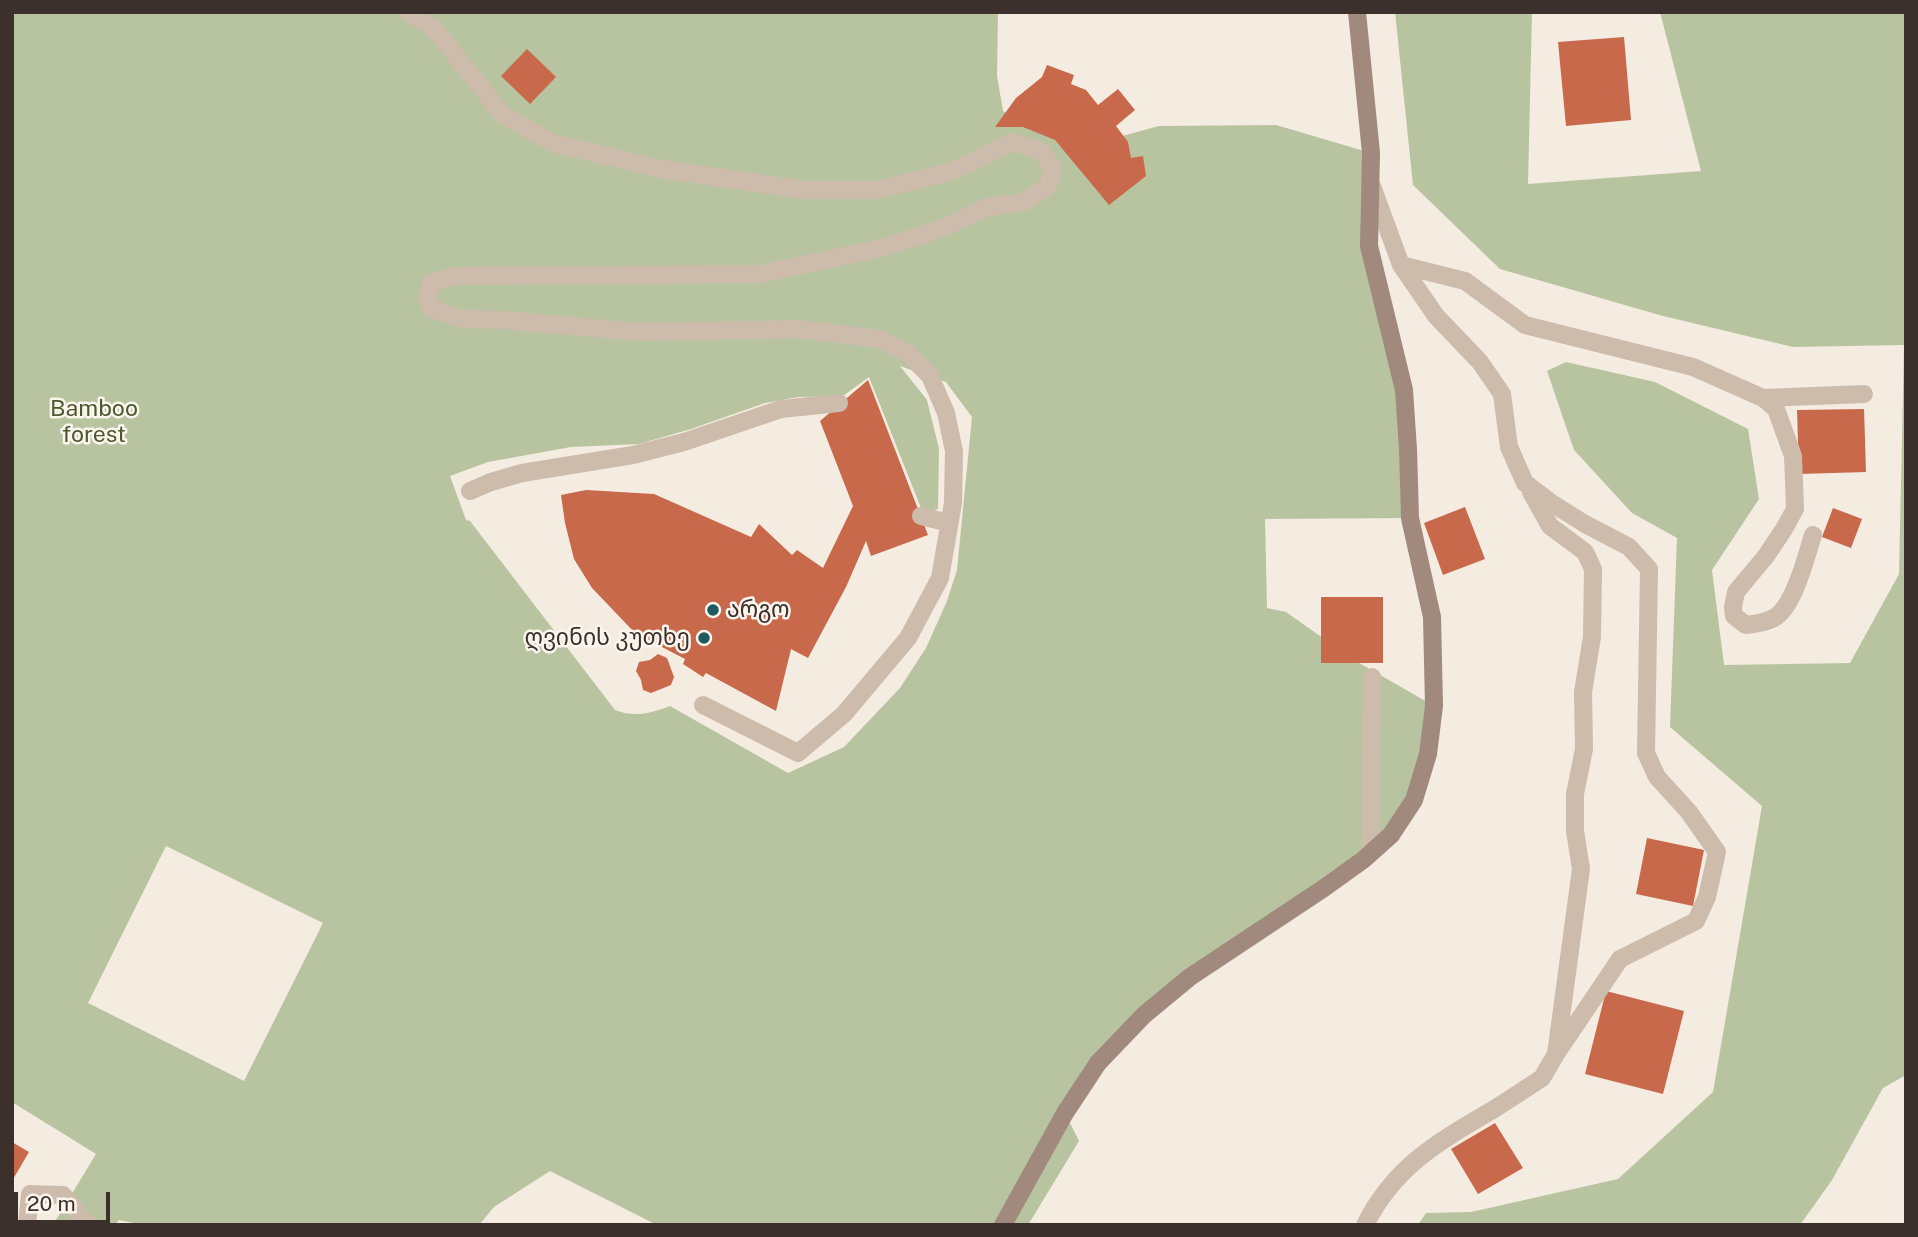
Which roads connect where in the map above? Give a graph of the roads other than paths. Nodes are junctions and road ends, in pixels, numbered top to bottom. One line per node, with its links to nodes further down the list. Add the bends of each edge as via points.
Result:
1 (409, 12): 11 (street, via 434,29 502,114 552,143 661,169 804,190 877,190 950,172 1012,142 1041,151 1053,168 1048,186 1024,202 986,207 943,228 881,248 760,274 454,276 431,283 427,298 432,309 462,319 639,332 798,329 880,339 907,353 930,376 946,413 954,451)
2 (1356, 15): 3 (street)
3 (1372, 186): 4 (street); 15 (street, via 1369,246 1404,390 1410,518 1432,617 1434,706 1414,800 1391,835)
4 (1401, 265): 6 (street, via 1465,281 1525,324 1693,367); 8 (street, via 1436,316 1480,362 1502,394 1509,447)
5 (1864, 394): 6 (street)
6 (1763, 398): 12 (street, via 1776,409 1793,456 1795,509 1766,556 1736,592 1734,616 1746,625 1777,615 1795,591)
7 (839, 404): 9 (street, via 780,409 684,442 522,473)
8 (1525, 483): 16 (street, via 1550,526 1586,552 1593,569 1592,637 1583,692 1584,749 1576,794 1581,869); 16 (street, via 1573,517 1629,547 1649,569 1646,753 1657,777 1717,852 1707,897 1696,921 1620,960)
9 (470, 491)
10 (921, 516): 11 (street)
11 (949, 523): 14 (street, via 940,578 908,638 844,714 798,753)
12 (1813, 536)
13 (1372, 677): 15 (street)
14 (703, 705)
15 (1370, 853): 19 (street, via 1190,977 1144,1015 1098,1063)
16 (1556, 1054): 20 (street, via 1542,1078 1440,1141 1406,1168 1377,1201)
17 (27, 1225): 18 (street, via 30,1194 63,1195)
18 (88, 1225)
19 (1003, 1225)
20 (1365, 1225)

